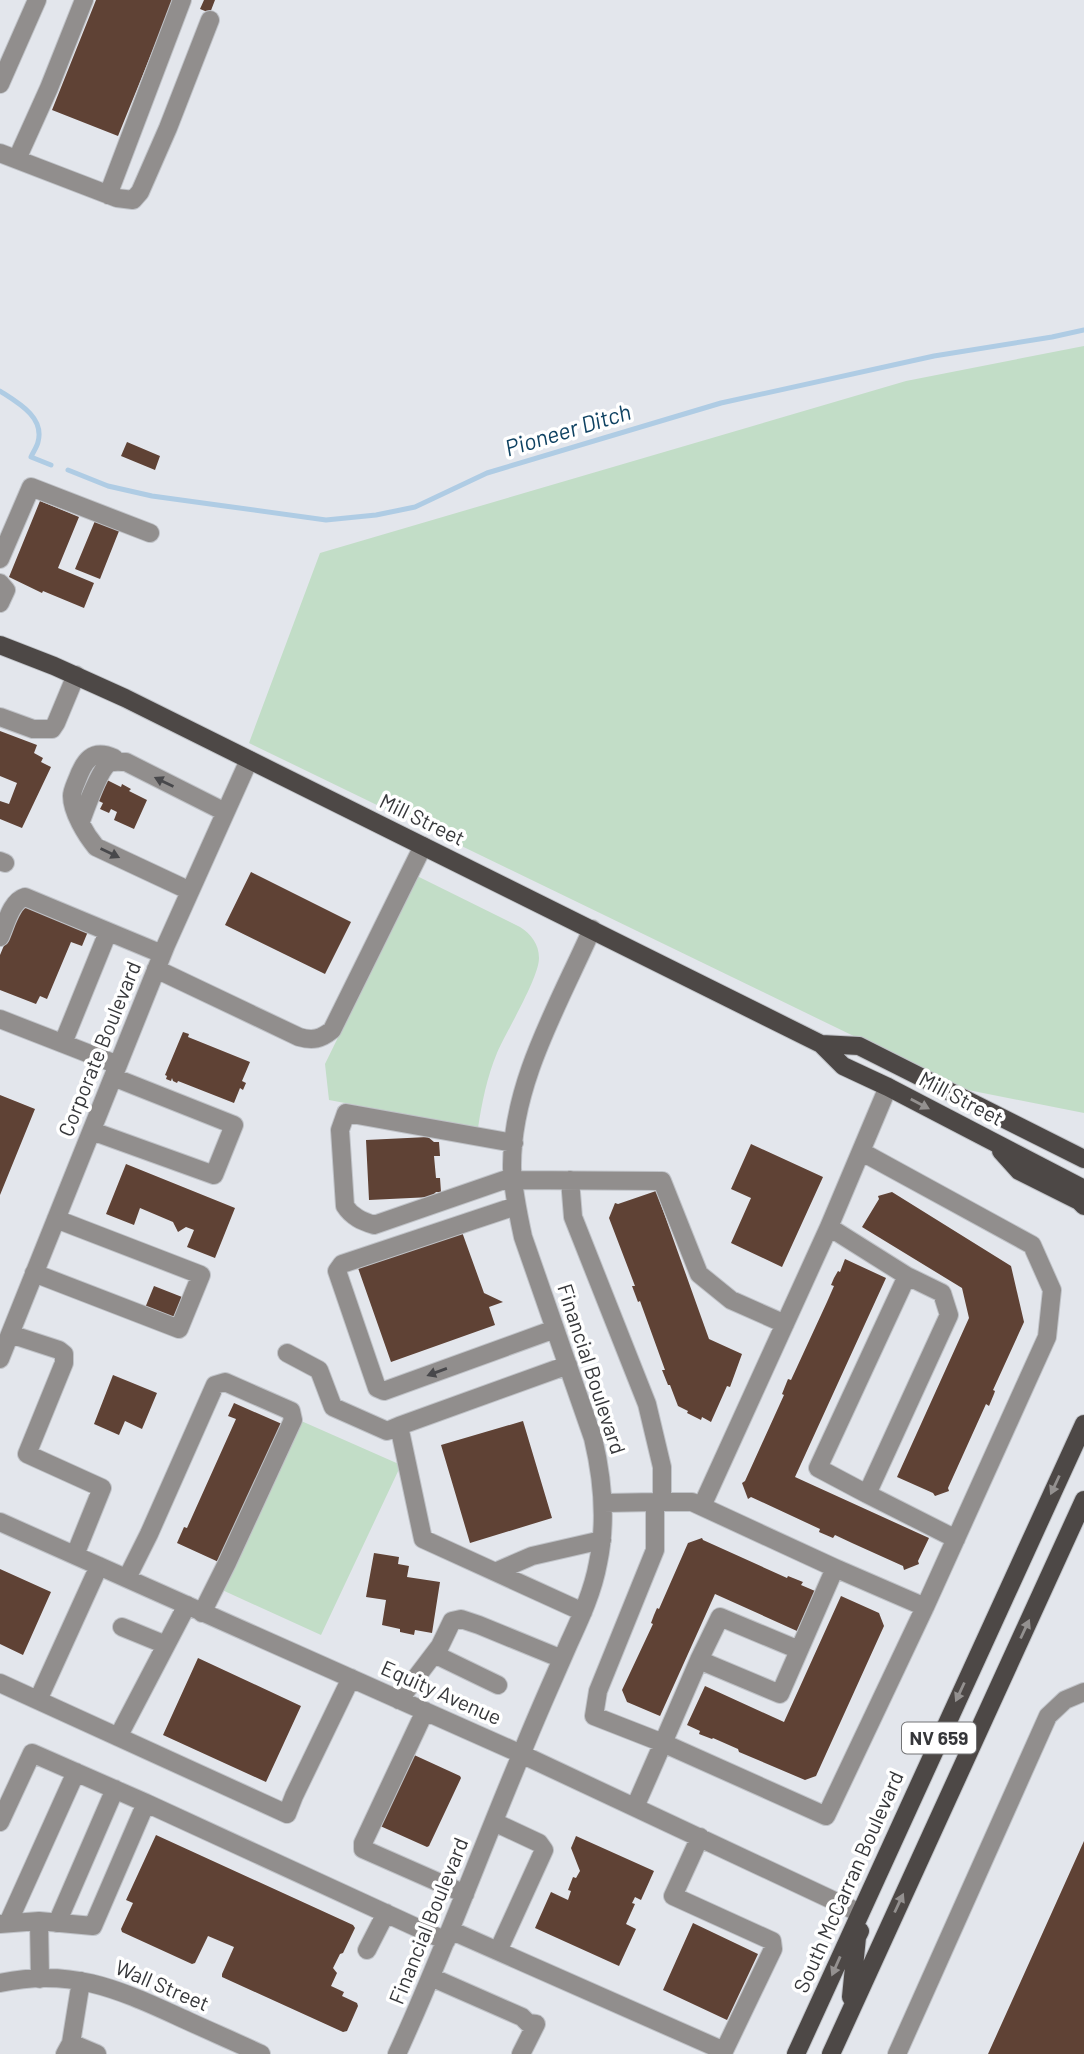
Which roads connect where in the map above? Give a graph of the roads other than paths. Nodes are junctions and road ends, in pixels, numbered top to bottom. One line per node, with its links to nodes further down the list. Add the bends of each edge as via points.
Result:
1 (37, 0): 5 (street)
2 (84, 0): 7 (street)
3 (182, 0): 8 (street)
4 (210, 20): 8 (street, via 140,192 133,200)
5 (0, 84)
6 (0, 153): 7 (street)
7 (17, 159): 8 (street)
8 (108, 195)
9 (149, 533): 10 (street, via 31,487)
10 (0, 559)
11 (0, 583): 12 (street, via 6,590)
12 (0, 603)
13 (0, 645): 14 (main road, Mill Street)
14 (76, 675): 15 (street, via 52,729 33,729); 16 (main road, Mill Street)
15 (0, 717)
16 (249, 760): 18 (street, Corporate Boulevard); 20 (main road, Mill Street)
17 (123, 762): 18 (street, one-way to 17); 19 (street, via 112,770 95,806); 19 (street, via 97,754 82,766 72,793)
18 (225, 812): 21 (street, Corporate Boulevard)
19 (81, 821): 21 (street, one-way to 21, via 96,847)
20 (423, 846): 22 (main road, Mill Street); 25 (street, via 332,1030 323,1037 299,1037)
21 (190, 891): 25 (street, Corporate Boulevard)
22 (592, 929): 28 (main road, Mill Street); 34 (street, Financial Boulevard, via 530,1069)
23 (108, 932): 24 (street, via 25,897 14,906); 25 (street); 27 (street)
24 (0, 937)
25 (159, 962): 29 (street, Corporate Boulevard)
26 (0, 1019): 27 (street)
27 (62, 1043): 29 (street)
28 (821, 1044): 30 (main road, Mill Street, via 843,1066); 31 (main road, Mill Street, via 859,1046)
29 (115, 1071): 32 (street, Corporate Boulevard); 32 (street, via 234,1125 214,1175)
30 (888, 1087): 33 (main road, Mill Street, one-way to 33); 36 (street)
31 (1025, 1130): 35 (main road); 37 (main road, Mill Street)
32 (92, 1131): 43 (street, Corporate Boulevard)
33 (991, 1141): 40 (main road, Mill Street); 42 (main road, via 1018,1171)
34 (514, 1143): 38 (street, Financial Boulevard); 38 (street, via 346,1113 340,1130 345,1206 365,1222 374,1224)
35 (1084, 1147)
36 (862, 1152): 44 (street); 61 (street, via 1032,1245 1052,1290 1047,1337)
37 (1084, 1159)
38 (513, 1178): 39 (street); 41 (street, Financial Boulevard)
39 (570, 1180): 48 (street, via 662,1181 699,1275 731,1300); 57 (street, via 573,1217 647,1404 662,1467)
40 (1084, 1189)
41 (516, 1206): 49 (street, Financial Boulevard); 49 (street, one-way to 41, via 384,1391 377,1388 337,1271 342,1264)
42 (1084, 1206)
43 (56, 1219): 45 (street, Corporate Boulevard); 45 (street, via 201,1275 179,1329)
44 (829, 1227): 46 (street); 48 (street)
45 (34, 1273): 47 (street, Corporate Boulevard)
46 (907, 1276): 55 (street, via 942,1293 948,1315); 55 (street, via 818,1468)
47 (8, 1324): 51 (street, Corporate Boulevard); 63 (street, via 64,1354 27,1454 102,1488)
48 (785, 1324): 59 (street)
49 (555, 1329): 52 (street, Financial Boulevard)
50 (287, 1353): 54 (street, via 319,1370 333,1407 387,1431)
51 (0, 1359)
52 (568, 1365): 54 (street); 58 (street, Financial Boulevard, via 593,1437)
53 (1084, 1423): 96 (main road, South McCarran Boulevard / NV 659, one-way to 96)
54 (399, 1426): 66 (street, via 423,1539)
55 (867, 1494): 61 (street)
56 (1084, 1500): 107 (main road, NV 659, one-way to 56)
57 (658, 1502): 58 (street); 59 (street); 85 (street, via 654,1550 598,1691 594,1716)
58 (604, 1503): 62 (street, Financial Boulevard)
59 (702, 1506): 65 (street)
60 (0, 1522): 63 (street, Equity Avenue)
61 (956, 1539): 68 (street)
62 (602, 1540): 66 (street, via 532,1556); 70 (street, Financial Boulevard)
63 (75, 1555): 64 (street, Equity Avenue)
64 (99, 1566): 67 (street, Equity Avenue); 81 (street)
65 (835, 1568): 68 (street); 73 (street)
66 (495, 1572): 70 (street)
67 (127, 1578): 69 (street, Equity Avenue); 69 (street, via 215,1385 225,1382 291,1411 293,1420 228,1563)
68 (925, 1607): 85 (street, via 826,1816)
69 (195, 1609): 72 (street); 77 (street, Equity Avenue)
70 (583, 1612): 75 (street, Financial Boulevard)
71 (122, 1627): 72 (street)
72 (166, 1645): 84 (street)
73 (799, 1650): 76 (street, via 720,1617); 76 (street, via 780,1694)
74 (434, 1654): 75 (street, via 452,1621 461,1619); 79 (street); 82 (street)
75 (562, 1659): 86 (street, Financial Boulevard)
76 (699, 1660): 85 (street)
77 (351, 1678): 82 (street, Equity Avenue); 84 (street, via 287,1814)
78 (0, 1683): 81 (street)
79 (498, 1685)
80 (1084, 1692): 115 (street, via 1065,1700 1048,1716)
81 (38, 1700): 84 (street)
82 (399, 1700): 83 (street, Equity Avenue)
83 (425, 1711): 86 (street, Equity Avenue); 94 (street, via 363,1849)
84 (118, 1737)
85 (663, 1743): 90 (street)
86 (521, 1754): 90 (street, Equity Avenue); 92 (street, Financial Boulevard)
87 (76, 1772): 88 (street); 91 (street, via 32,1753); 99 (street)
88 (115, 1789): 89 (street); 98 (street)
89 (146, 1803): 95 (street); 98 (street, via 93,1926)
90 (635, 1807): 93 (street, Equity Avenue)
91 (0, 1822)
92 (494, 1822): 94 (street, Financial Boulevard); 102 (street, via 539,1843 544,1850)
93 (700, 1838): 96 (street, Equity Avenue); 102 (street, via 673,1896 772,1941 773,1949 724,2051)
94 (465, 1894): 100 (street, Financial Boulevard)
95 (386, 1913): 100 (street); 101 (street)
96 (860, 1913): 107 (main road, via 863,1923 857,1937); 113 (main road, South McCarran Boulevard / NV 659, one-way to 113)
97 (39, 1921): 98 (street); 99 (street); 104 (street)
98 (57, 1923)
99 (4, 1924)
100 (448, 1936): 102 (street); 103 (street, Financial Boulevard)
101 (367, 1950)
102 (498, 1951)
103 (431, 1978): 111 (street, Financial Boulevard); 112 (street, via 536,2024)
104 (40, 1979): 105 (street, Wall Street); 106 (street, Wall Street)
105 (81, 1982): 108 (street); 110 (street, Wall Street, via 125,1992)
106 (0, 1983)
107 (849, 2014): 114 (main road, NV 659)
108 (68, 2048): 109 (street)
109 (97, 2054)
110 (261, 2054)
111 (397, 2054)
112 (521, 2054)
113 (796, 2054)
114 (831, 2054)
115 (897, 2054)

